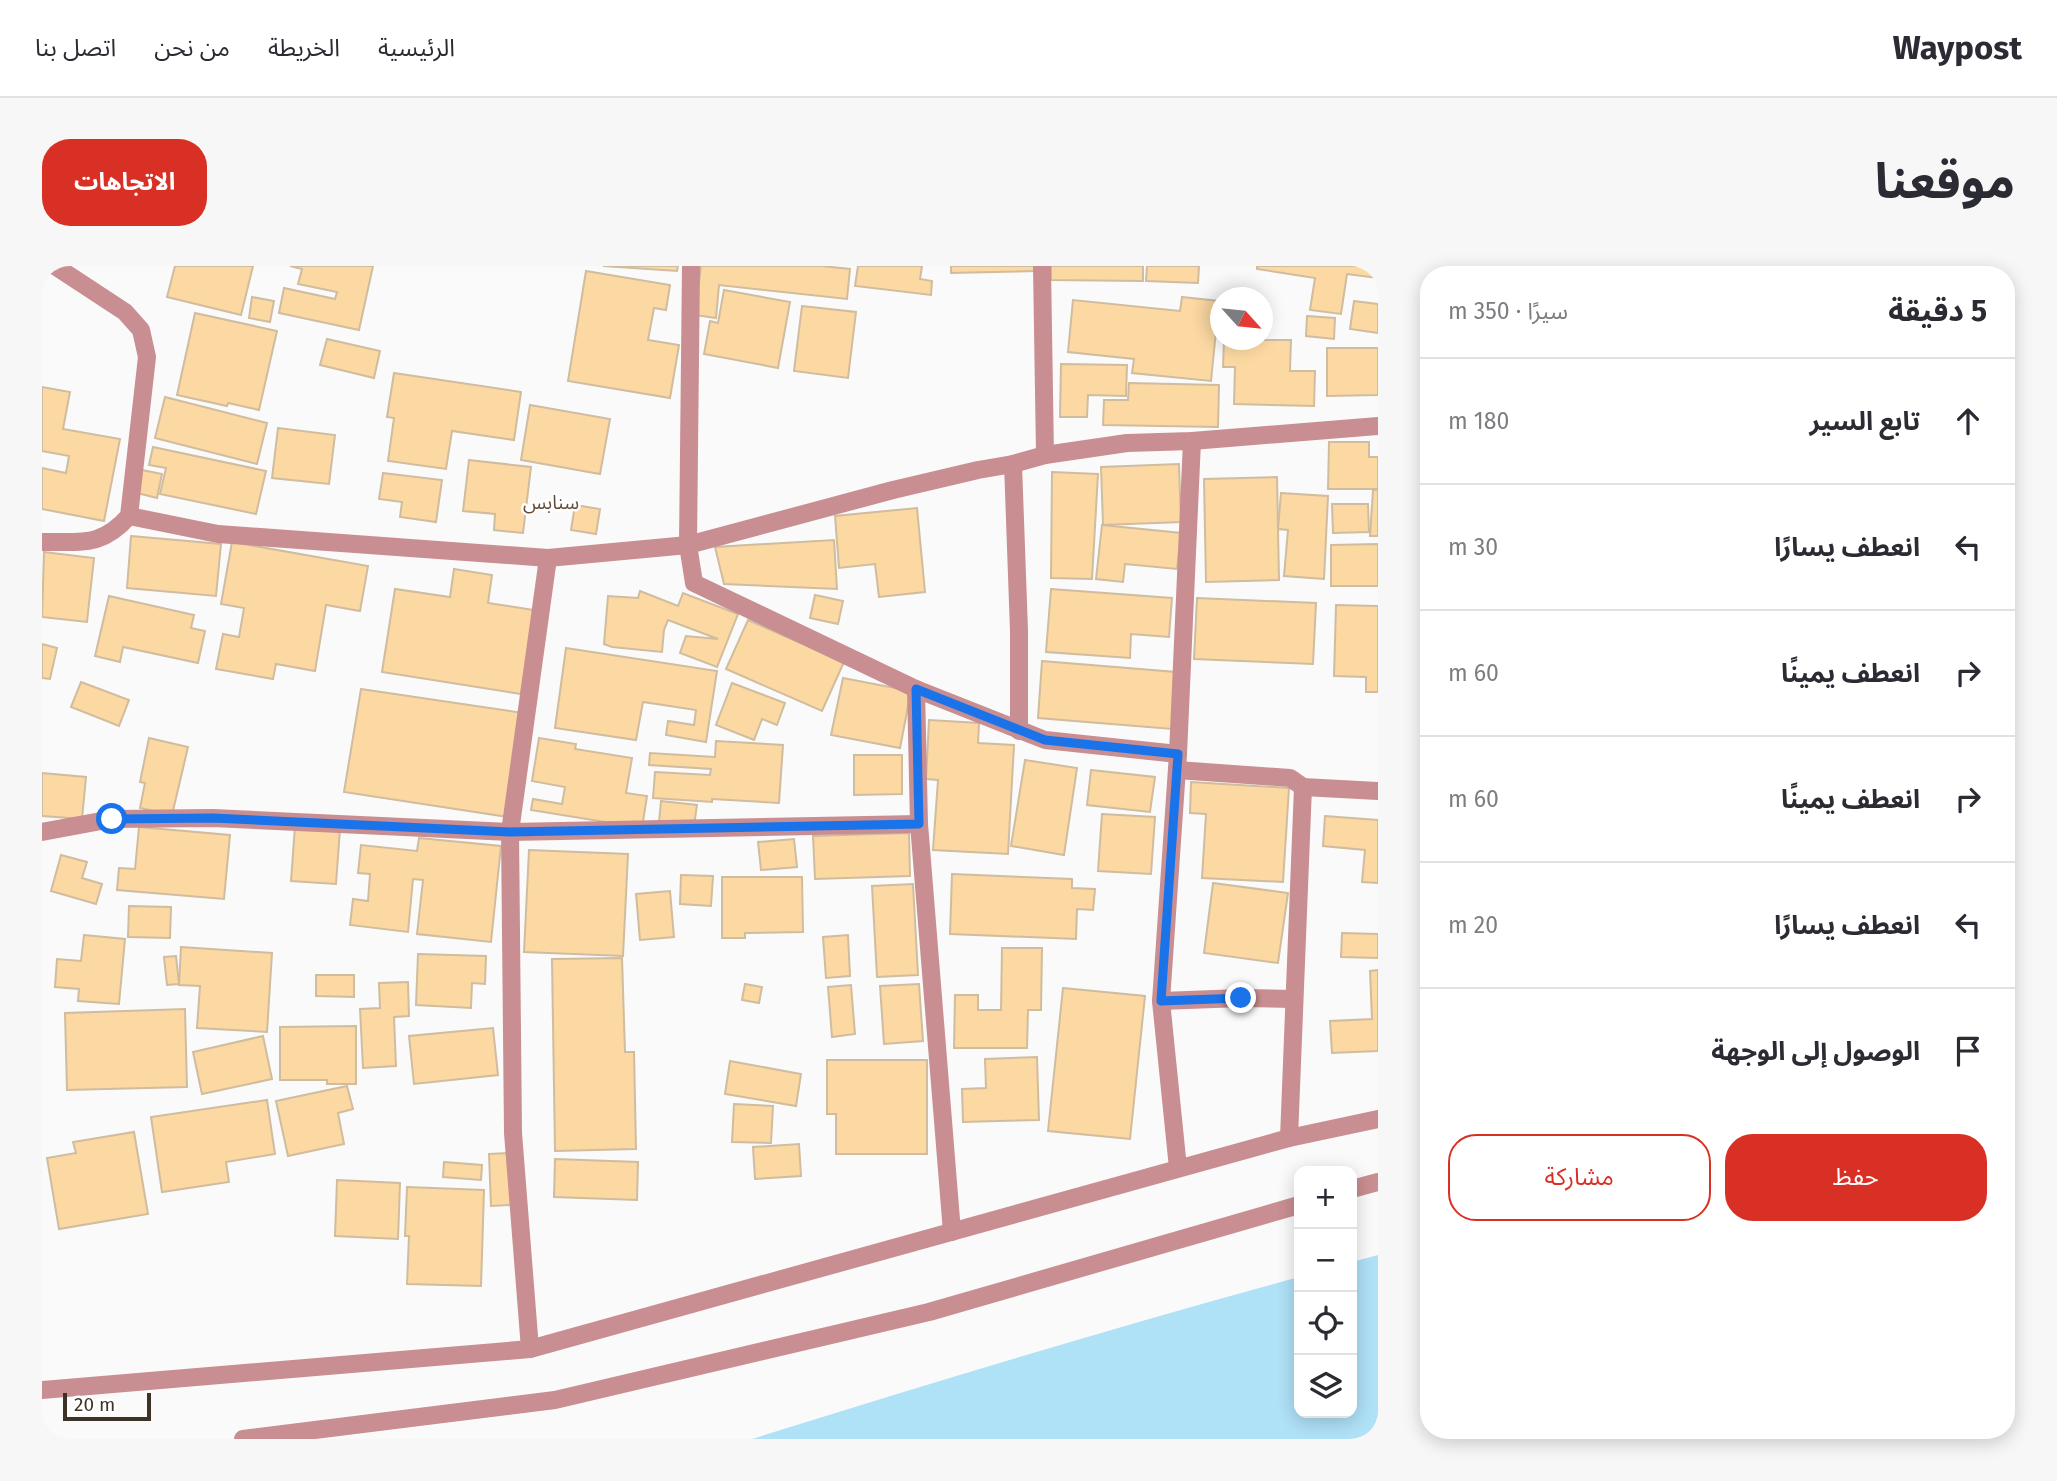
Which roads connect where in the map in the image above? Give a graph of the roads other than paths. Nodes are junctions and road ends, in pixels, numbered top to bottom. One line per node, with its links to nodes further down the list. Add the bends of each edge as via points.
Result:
1 (55, 266): 8 (street, via 125,312 141,330 146,358)
2 (691, 266): 10 (street)
3 (1042, 266): 6 (street)
4 (1378, 426): 5 (street)
5 (1192, 441): 6 (street, via 1127,443); 14 (street)
6 (1045, 455): 7 (street)
7 (1013, 464): 10 (street, via 893,490); 13 (street)
8 (129, 516): 9 (street, via 116,531 92,541); 11 (street, via 218,534)
9 (42, 542)
10 (688, 545): 11 (street); 12 (street, via 694,583)
11 (548, 558): 19 (street)
12 (916, 689): 13 (street); 17 (street)
13 (1019, 731): 14 (street, via 1045,740)
14 (1178, 762): 15 (street, via 1290,778); 21 (street)
15 (1303, 787): 16 (street); 20 (street)
16 (1378, 791)
17 (919, 824): 19 (street); 28 (street)
18 (42, 832): 19 (street, via 112,819 200,818)
19 (510, 832): 29 (street, via 513,1133)
20 (1293, 999): 21 (street); 23 (street)
21 (1161, 1001): 24 (street)
22 (1378, 1119): 23 (street)
23 (1289, 1138): 24 (street)
24 (1178, 1168): 28 (street)
25 (1378, 1182): 26 (street)
26 (1357, 1188)
27 (1294, 1206): 31 (street, via 929,1312 555,1400)
28 (953, 1232): 29 (street)
29 (530, 1349): 30 (street)
30 (42, 1390)
31 (243, 1439)

